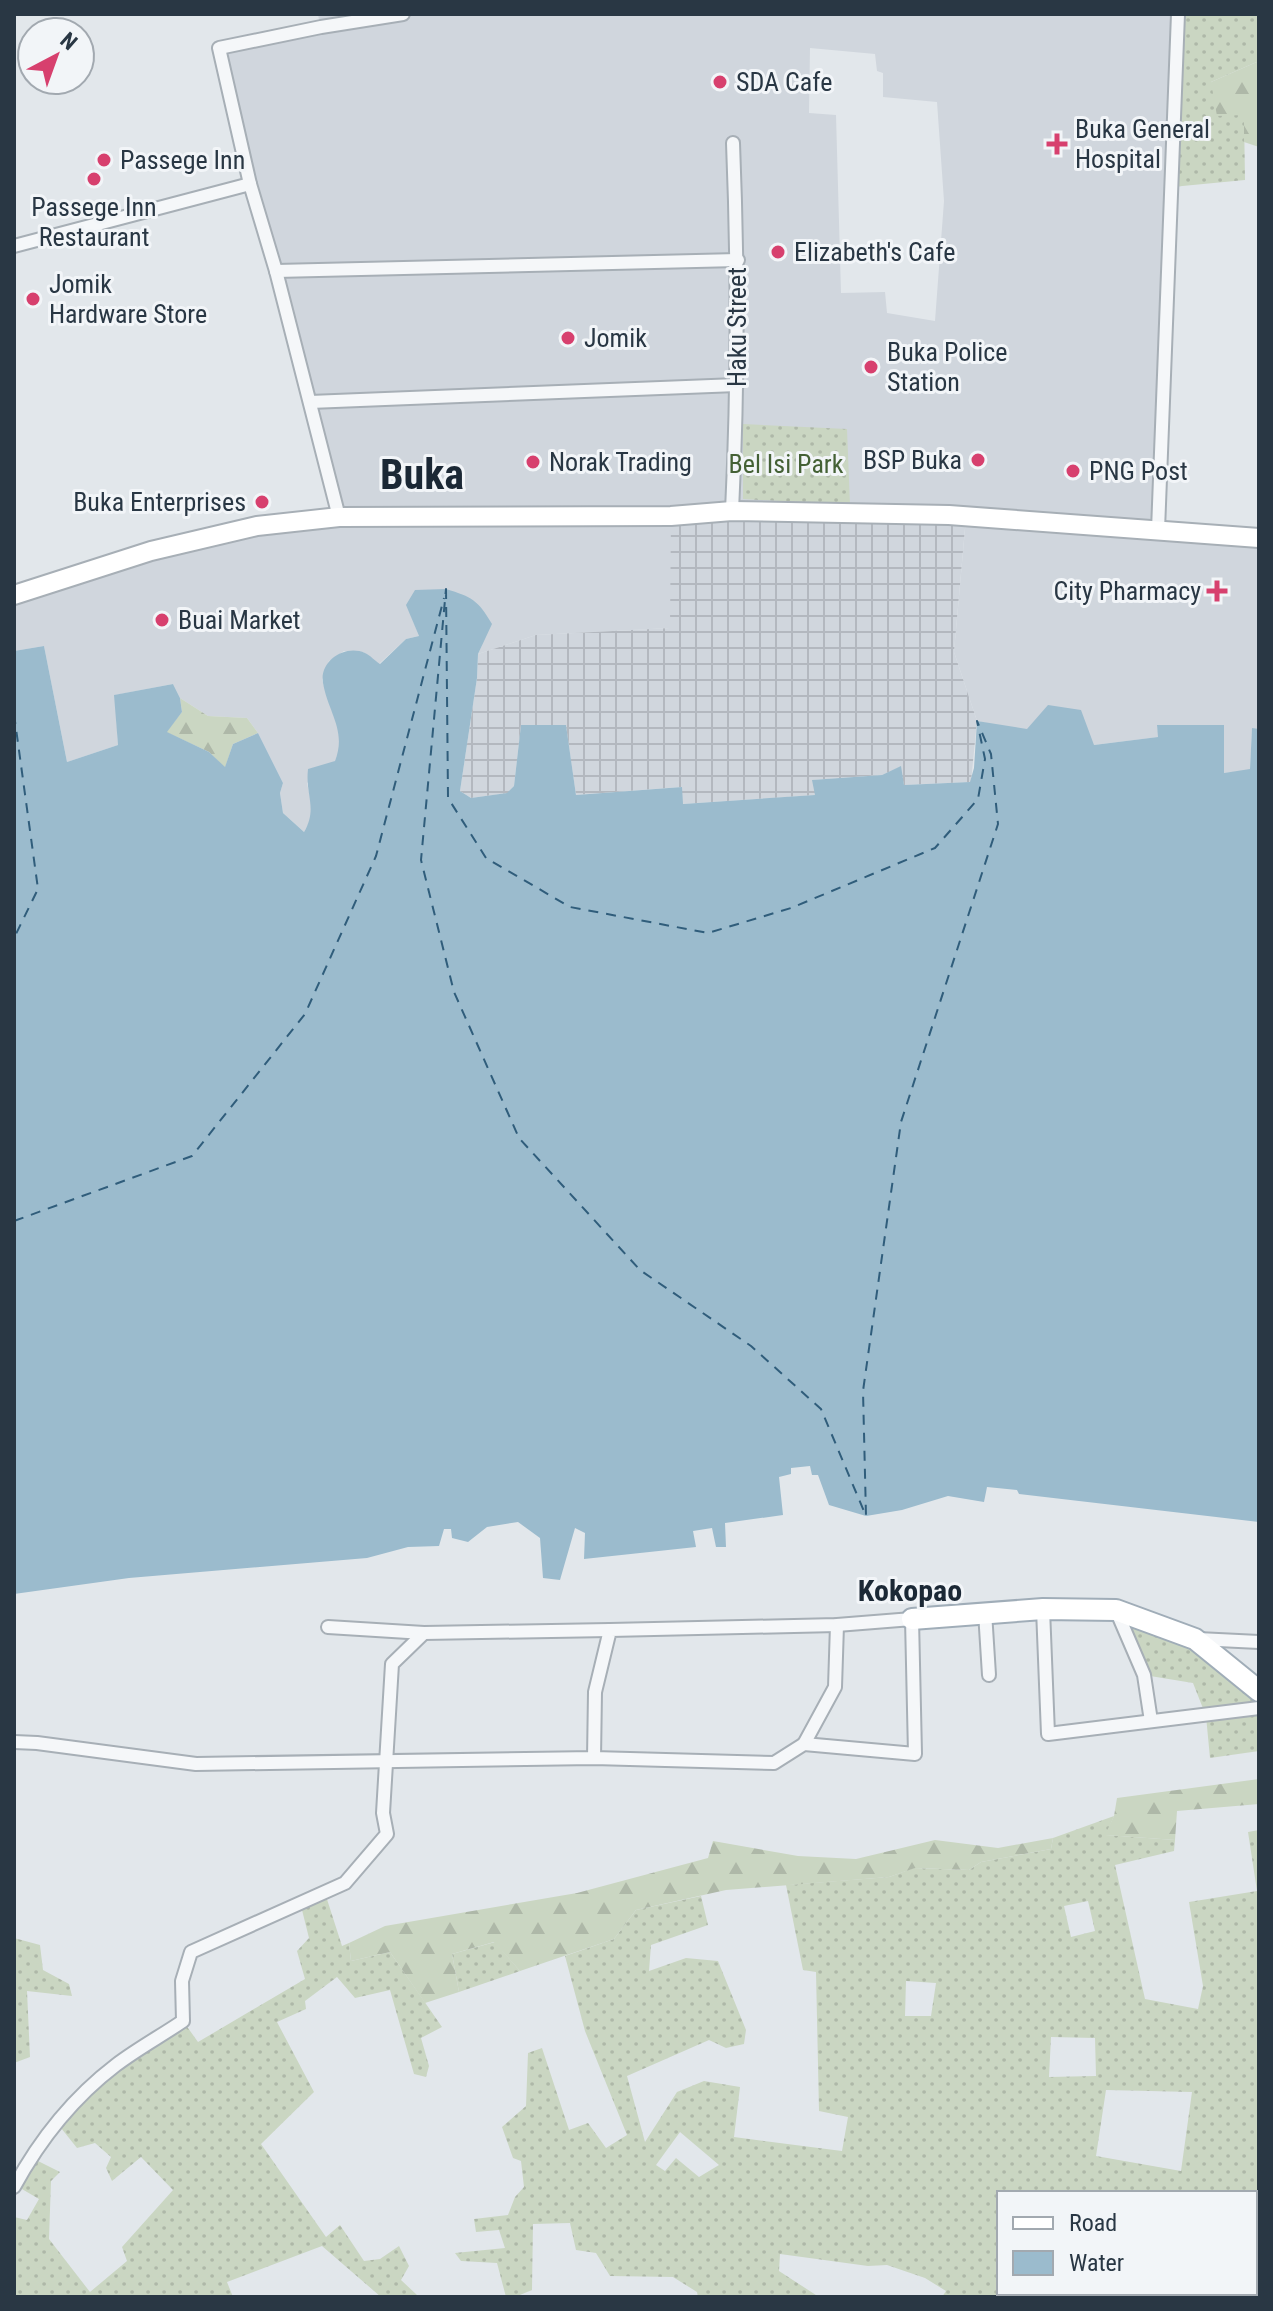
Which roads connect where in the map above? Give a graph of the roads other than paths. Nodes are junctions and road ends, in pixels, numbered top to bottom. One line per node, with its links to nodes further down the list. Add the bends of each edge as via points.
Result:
1 (403, 14): 4 (street, via 219,48)
2 (1178, 14): 12 (street)
3 (733, 143): 6 (street, Haku Street)
4 (250, 184): 5 (street); 7 (street)
5 (14, 246)
6 (738, 260): 7 (street); 8 (street, Haku Street)
7 (276, 271): 9 (street)
8 (737, 385): 9 (street); 10 (street, Haku Street)
9 (310, 402): 11 (street)
10 (732, 511): 11 (main road, via 671,516); 12 (main road, via 949,515)
11 (339, 517): 14 (main road, via 257,526 151,551)
12 (1158, 530): 13 (main road)
13 (1259, 538)
14 (14, 595)
15 (1043, 1609): 16 (main road); 17 (main road); 28 (street, via 1048,1734)
16 (1116, 1610): 23 (main road); 28 (street, via 1144,1675)
17 (985, 1612): 18 (main road); 25 (street)
18 (912, 1619): 19 (street); 30 (street, via 915,1754)
19 (837, 1625): 21 (street); 30 (street, via 835,1687)
20 (328, 1627): 22 (street)
21 (610, 1630): 22 (street); 31 (street, via 595,1692)
22 (424, 1633): 32 (street, via 392,1664)
23 (1195, 1639): 24 (street); 26 (main road)
24 (1259, 1642)
25 (989, 1675)
26 (1259, 1691)
27 (1259, 1708): 28 (street)
28 (1151, 1721)
29 (14, 1742): 32 (street, via 196,1764)
30 (804, 1744): 31 (street, via 774,1763)
31 (594, 1758): 32 (street)
32 (386, 1762): 33 (street, via 387,1834 345,1883 191,1952 182,1981 183,2021 78,2098)
33 (14, 2187)

